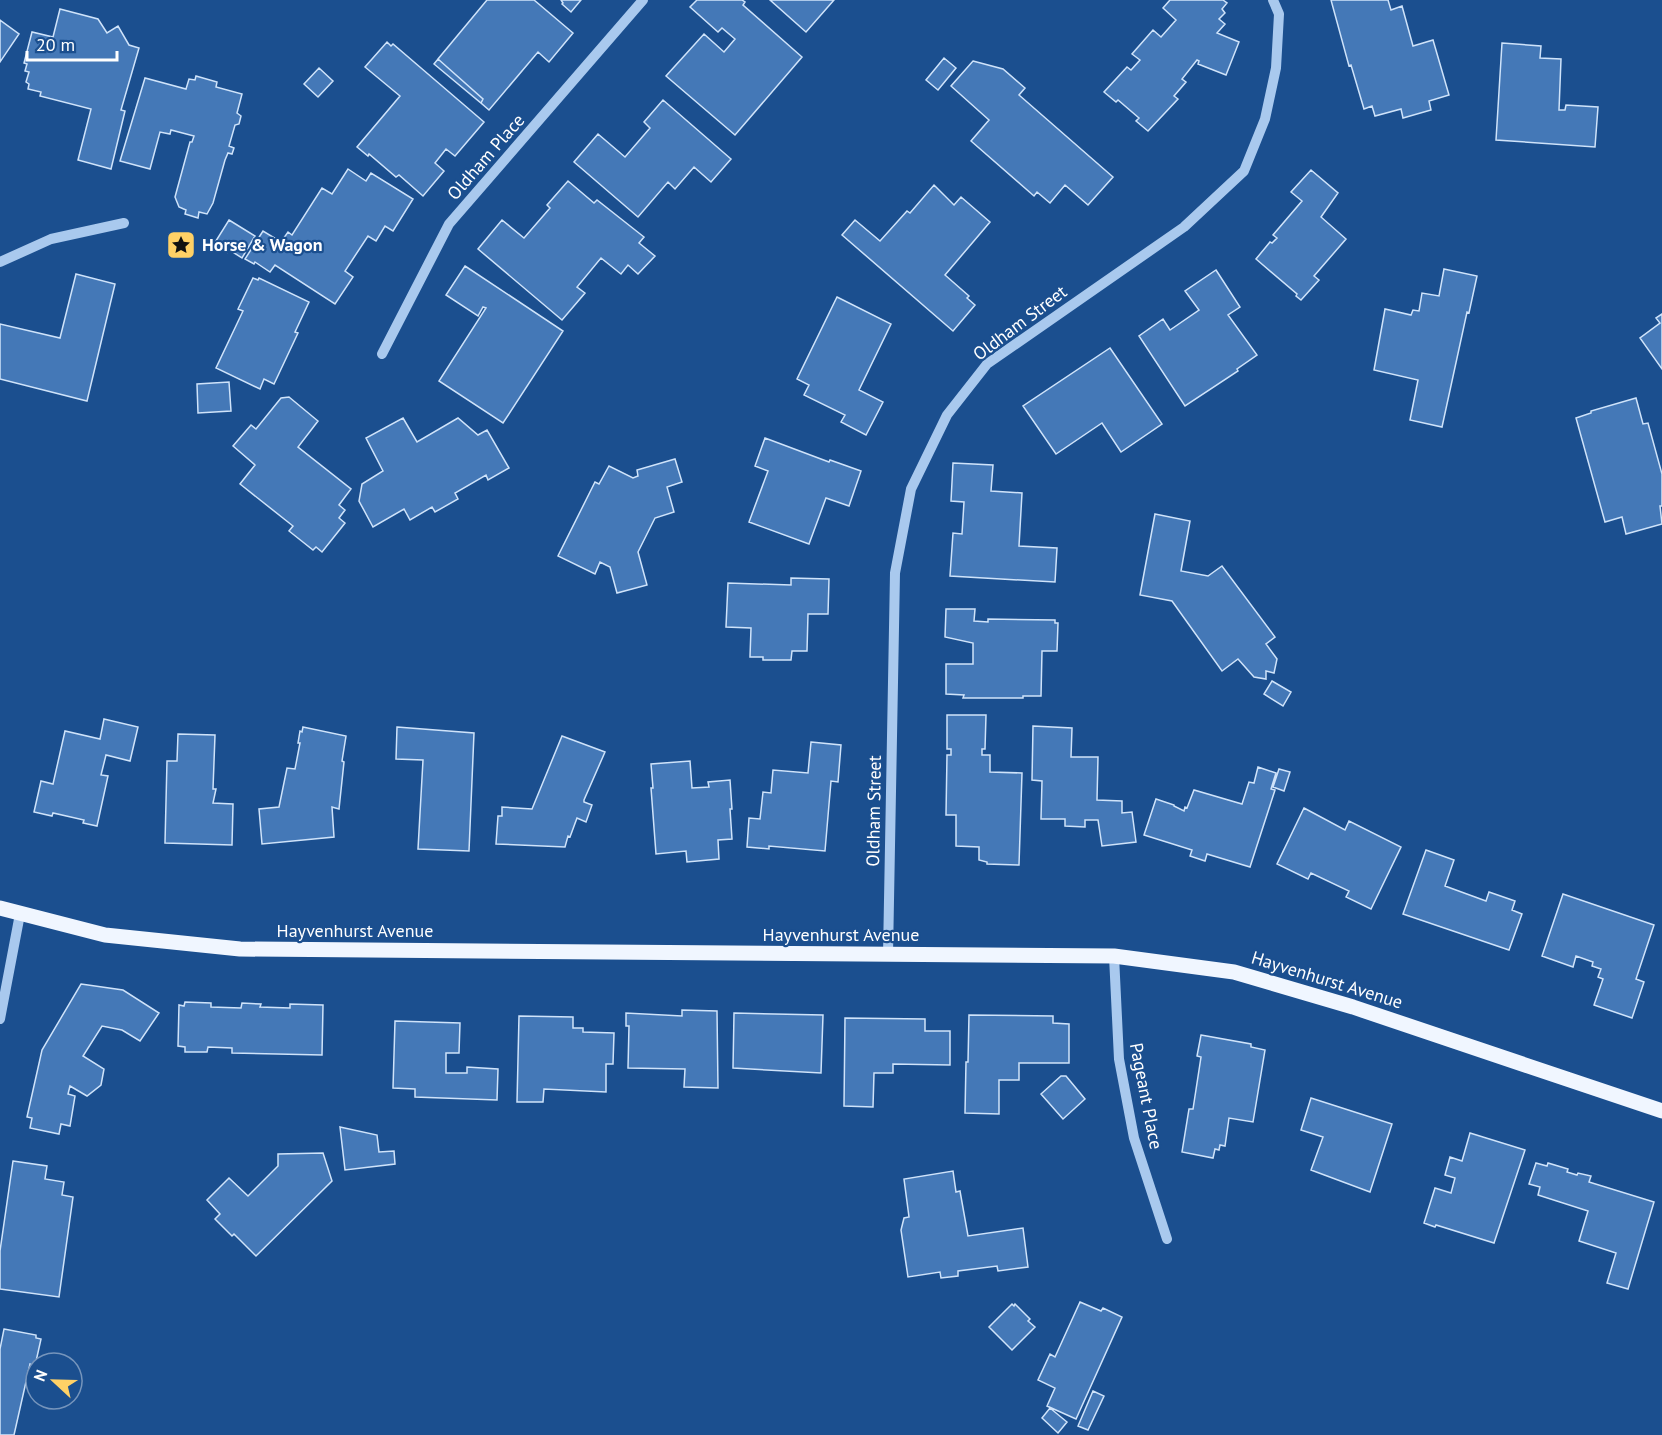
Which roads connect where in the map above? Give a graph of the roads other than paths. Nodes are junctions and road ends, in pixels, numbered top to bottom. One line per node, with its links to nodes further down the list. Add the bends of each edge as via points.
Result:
1 (643, 0): 5 (street, Oldham Place, via 449,224)
2 (1273, 0): 8 (street, Oldham Street, via 1279,14 1276,68 1265,119 1244,171 1184,227 987,364 947,415 911,489 895,573)
3 (124, 223): 4 (street, via 51,239)
4 (0, 262)
5 (382, 354)
6 (0, 908): 7 (main road, Hayvenhurst Avenue)
7 (20, 914): 8 (main road, Hayvenhurst Avenue, via 105,935 240,949); 10 (street)
8 (888, 955): 9 (main road, Hayvenhurst Avenue)
9 (1114, 956): 11 (main road, Hayvenhurst Avenue, via 1234,972 1353,1007); 12 (street, Pageant Place, via 1119,1059 1134,1138)
10 (0, 1019)
11 (1662, 1111)
12 (1167, 1239)

